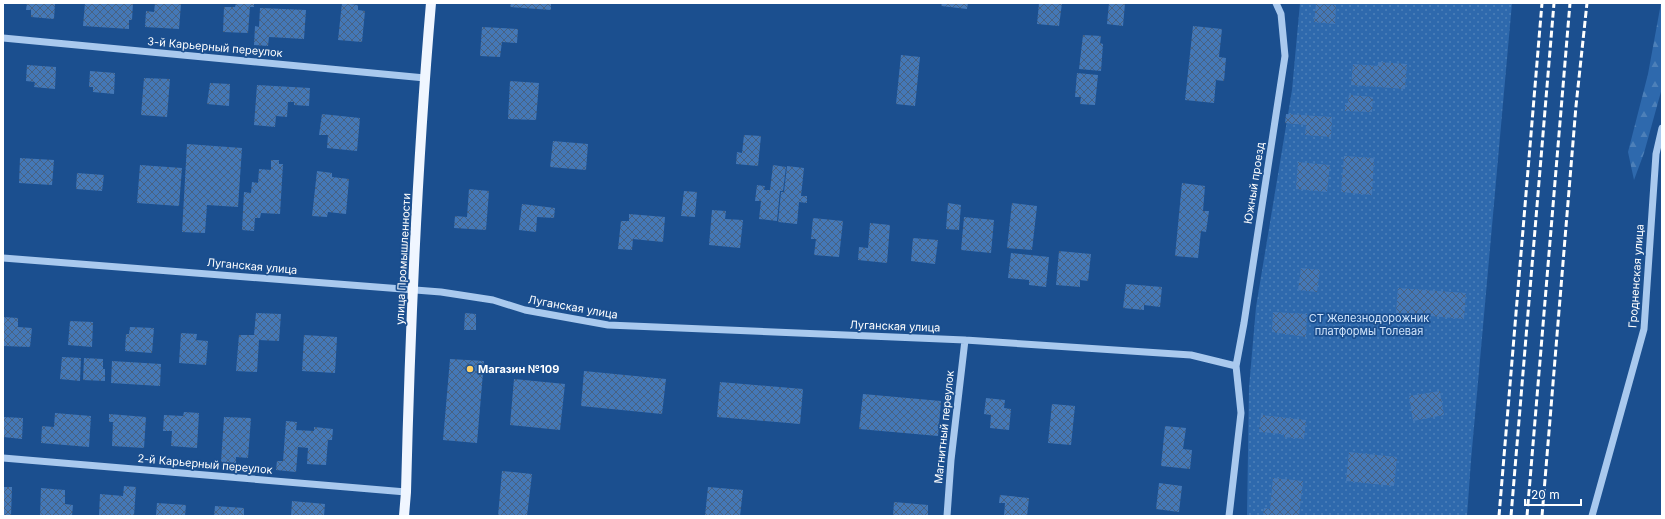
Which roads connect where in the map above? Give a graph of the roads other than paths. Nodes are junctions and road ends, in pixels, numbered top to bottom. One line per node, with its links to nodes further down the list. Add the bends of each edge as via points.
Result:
1 (431, 3): 4 (main road, улица Промышленности)
2 (1276, 3): 9 (street, Южный проезд, via 1282,14 1285,56)
3 (3, 38): 4 (street, 3-й Карьерный переулок)
4 (425, 78): 7 (main road, улица Промышленности)
5 (1662, 128): 15 (street, Гродненская улица, via 1656,154 1644,329)
6 (3, 258): 7 (street, Луганская улица)
7 (413, 290): 8 (street, Луганская улица, via 492,300 525,310 608,325); 11 (main road, улица Промышленности)
8 (965, 340): 9 (street, Луганская улица, via 1190,355); 13 (street, Магнитный переулок)
9 (1236, 366): 14 (street, Южный проезд, via 1241,413)
10 (3, 458): 11 (street, 2-й Карьерный переулок)
11 (406, 492): 12 (main road, улица Промышленности)
12 (404, 516)
13 (947, 516)
14 (1229, 516)
15 (1592, 516)

